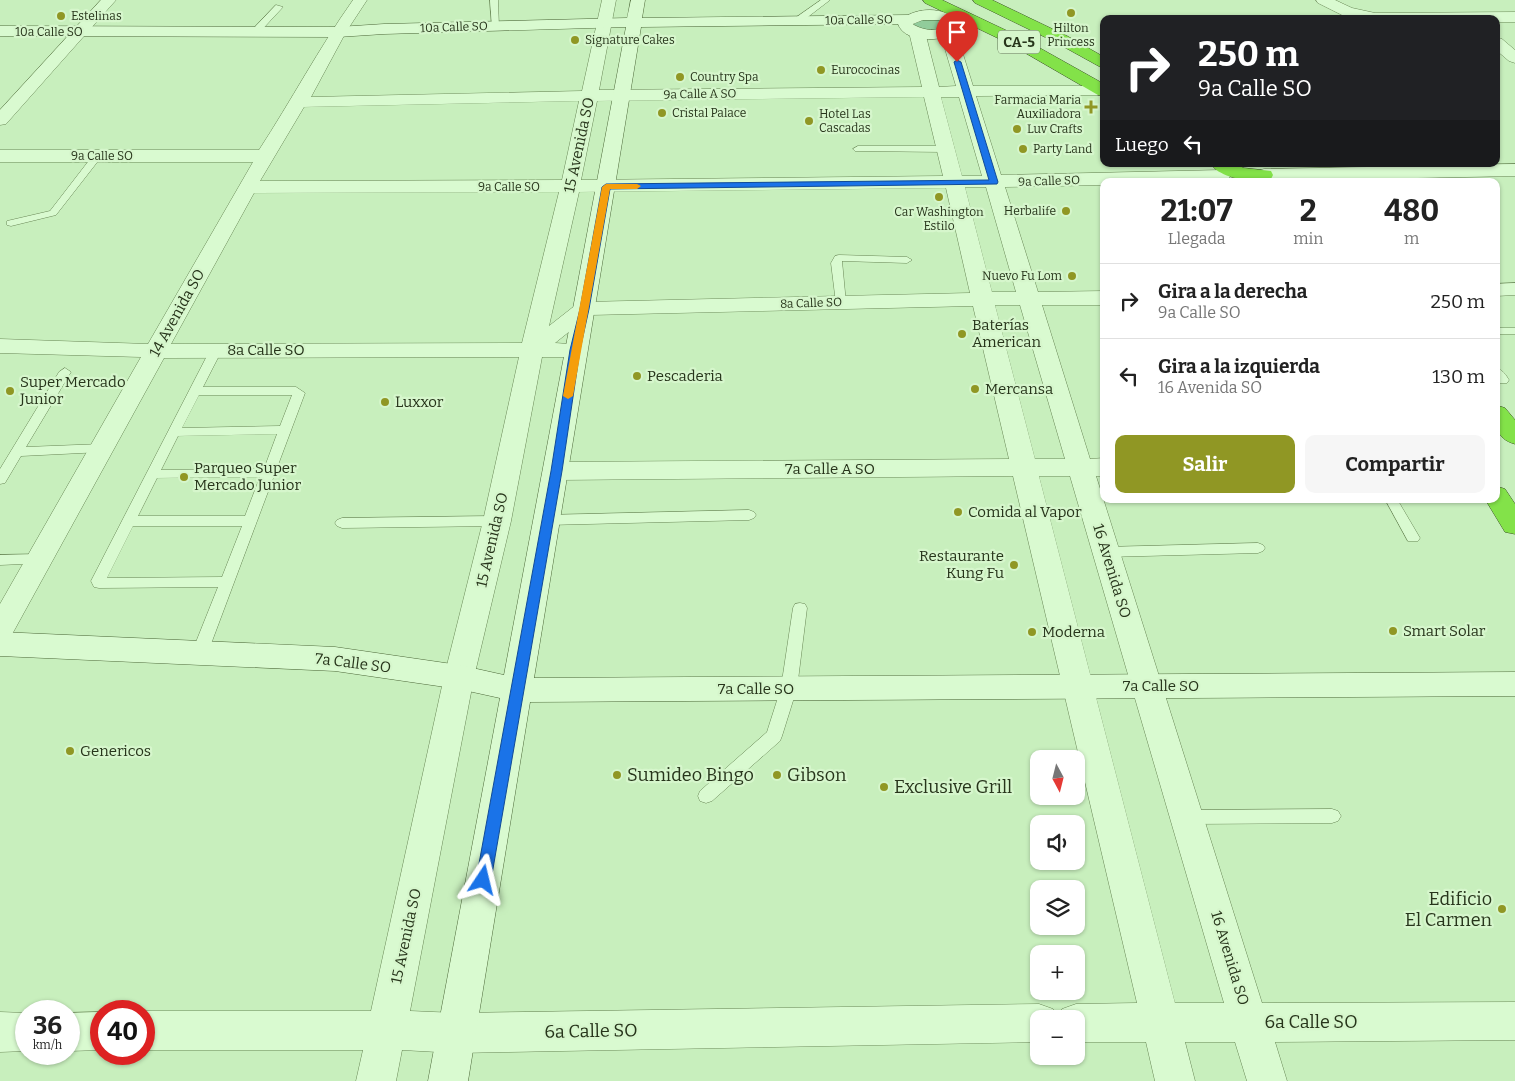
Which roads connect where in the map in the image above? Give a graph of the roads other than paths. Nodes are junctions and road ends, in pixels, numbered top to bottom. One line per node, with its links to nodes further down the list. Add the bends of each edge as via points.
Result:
1 (110, 0): 21 (street)
2 (360, 0): 23 (street, 14 Avenida SO)
3 (494, 0): 19 (lane)
4 (826, 0): 16 (lane)
5 (928, 0): 17 (highway, CA-5); 18 (street, 10a Calle SO, via 913,8)
6 (980, 0): 26 (highway, CA-5)
7 (1323, 0): 12 (street)
8 (1449, 4): 13 (street)
9 (279, 7): 22 (lane)
10 (636, 11): 11 (street, 10a Calle SO); 16 (street, 10a Calle SO); 31 (street)
11 (606, 12): 19 (street, 10a Calle SO); 32 (street, 15 Avenida SO)
12 (1357, 15)
13 (1465, 15)
14 (1500, 17): 15 (street)
15 (1515, 17)
16 (797, 20): 18 (street, 10a Calle SO)
17 (954, 22): 18 (street, via 936,16); 27 (highway, CA-5, via 1051,60); 30 (street, 16 Avenida SO)
18 (912, 23): 29 (street)
19 (496, 26): 23 (street, 10a Calle SO)
20 (0, 31): 21 (street, 10a Calle SO)
21 (80, 32): 22 (street, 10a Calle SO); 34 (street)
22 (255, 32): 23 (street, 10a Calle SO)
23 (338, 32): 33 (street, 14 Avenida SO)
24 (1500, 45): 25 (street)
25 (1515, 58)
26 (1100, 62)
27 (1100, 88)
28 (1100, 90): 30 (street, 9a Calle A SO)
29 (931, 92): 30 (street, 9a Calle A SO); 31 (street, 9a Calle A SO); 36 (street)
30 (966, 92): 47 (street, 16 Avenida SO)
31 (623, 95): 32 (street, 9a Calle A SO); 51 (street)
32 (590, 96): 33 (street, 9a Calle A SO); 50 (street, 15 Avenida SO)
33 (299, 102): 39 (street, 14 Avenida SO)
34 (0, 120)
35 (858, 149): 36 (lane)
36 (945, 149): 48 (street)
37 (0, 156): 38 (street, 9a Calle SO)
38 (97, 156): 39 (street, 9a Calle SO); 52 (lane, via 53,213)
39 (265, 156): 49 (street, 14 Avenida SO)
40 (1211, 167): 43 (highway)
41 (1254, 167): 46 (highway)
42 (1515, 170): 46 (street)
43 (1222, 174): 45 (street, 9a Calle SO); 46 (highway)
44 (1100, 178): 47 (street, 9a Calle SO)
45 (1108, 178)
46 (1268, 178)
47 (994, 182): 48 (street, 9a Calle SO); 58 (street, 16 Avenida SO)
48 (954, 183): 51 (street, 9a Calle SO); 57 (street)
49 (248, 187): 50 (street, 9a Calle SO); 67 (street, 14 Avenida SO)
50 (570, 187): 51 (street, 9a Calle SO); 65 (street, 15 Avenida SO)
51 (606, 187): 60 (street)
52 (11, 222)
53 (907, 260): 59 (lane, via 839,258 836,264)
54 (1500, 290): 55 (street)
55 (1515, 290)
56 (1100, 298): 58 (street, 8a Calle SO)
57 (982, 299): 58 (street, 8a Calle SO); 59 (street, 8a Calle SO); 77 (street)
58 (1030, 300): 76 (street, 16 Avenida SO)
59 (840, 302): 60 (street, 8a Calle SO)
60 (585, 309): 65 (street); 66 (street)
61 (1500, 331): 62 (lane)
62 (1515, 331)
63 (0, 346): 67 (street, 8a Calle SO)
64 (216, 350): 65 (street, 8a Calle SO); 67 (street, 8a Calle SO); 69 (lane)
65 (532, 350): 66 (street, 8a Calle SO); 88 (street, 15 Avenida SO)
66 (575, 350): 78 (street)
67 (156, 351): 74 (street, 14 Avenida SO)
68 (64, 372): 75 (lane)
69 (195, 391): 71 (lane, via 296,391 299,396); 72 (lane)
70 (1500, 418): 73 (highway)
71 (286, 430): 72 (lane); 79 (lane)
72 (174, 432): 80 (lane)
73 (1515, 436)
74 (102, 448): 75 (lane); 94 (street, 14 Avenida SO)
75 (17, 452): 81 (lane)
76 (1092, 467): 77 (street, 7a Calle A SO); 93 (street, 16 Avenida SO)
77 (1024, 468): 78 (street, 7a Calle A SO); 103 (street)
78 (556, 471): 85 (street)
79 (269, 472): 80 (lane); 87 (lane)
80 (153, 474): 86 (lane)
81 (0, 480)
82 (1500, 502): 90 (highway)
83 (1393, 503): 91 (lane)
84 (749, 514): 85 (lane)
85 (547, 520): 106 (street)
86 (128, 521): 87 (lane); 96 (lane, via 99,583)
87 (251, 521): 96 (lane)
88 (498, 521): 89 (lane); 101 (street, 15 Avenida SO)
89 (342, 523)
90 (1515, 525)
91 (1413, 538)
92 (1258, 548): 93 (lane)
93 (1106, 552): 104 (street, 16 Avenida SO)
94 (40, 559): 95 (lane); 98 (street, 14 Avenida SO)
95 (0, 560)
96 (227, 582): 100 (lane)
97 (800, 608): 105 (lane)
98 (0, 630)
99 (0, 644): 100 (street, 7a Calle SO)
100 (200, 652): 101 (street, 7a Calle SO, via 335,659)
101 (459, 677): 106 (street, 7a Calle SO); 115 (street, 15 Avenida SO)
102 (1515, 684): 104 (street, 7a Calle SO)
103 (1078, 686): 104 (street, 7a Calle SO); 105 (street, 7a Calle SO); 110 (street)
104 (1147, 686): 109 (street, 16 Avenida SO)
105 (790, 688): 106 (street, 7a Calle SO); 107 (lane, via 774,736)
106 (517, 690): 119 (street)
107 (706, 796)
108 (1332, 816): 109 (lane)
109 (1187, 817): 112 (street, 16 Avenida SO)
110 (1161, 1021): 112 (street, 6a Calle SO); 114 (street, 6a Calle SO); 122 (street)
111 (1515, 1021): 112 (street, 6a Calle SO)
112 (1249, 1022): 123 (street, 16 Avenida SO)
113 (1030, 1023): 119 (street, 6a Calle SO)
114 (1085, 1023)
115 (387, 1030): 116 (street, 6a Calle SO); 119 (street, 6a Calle SO); 120 (street, 15 Avenida SO)
116 (155, 1031)
117 (0, 1032): 118 (street)
118 (15, 1032)
119 (456, 1033): 121 (street)
120 (376, 1081)
121 (448, 1081)
122 (1176, 1081)
123 (1267, 1081)

